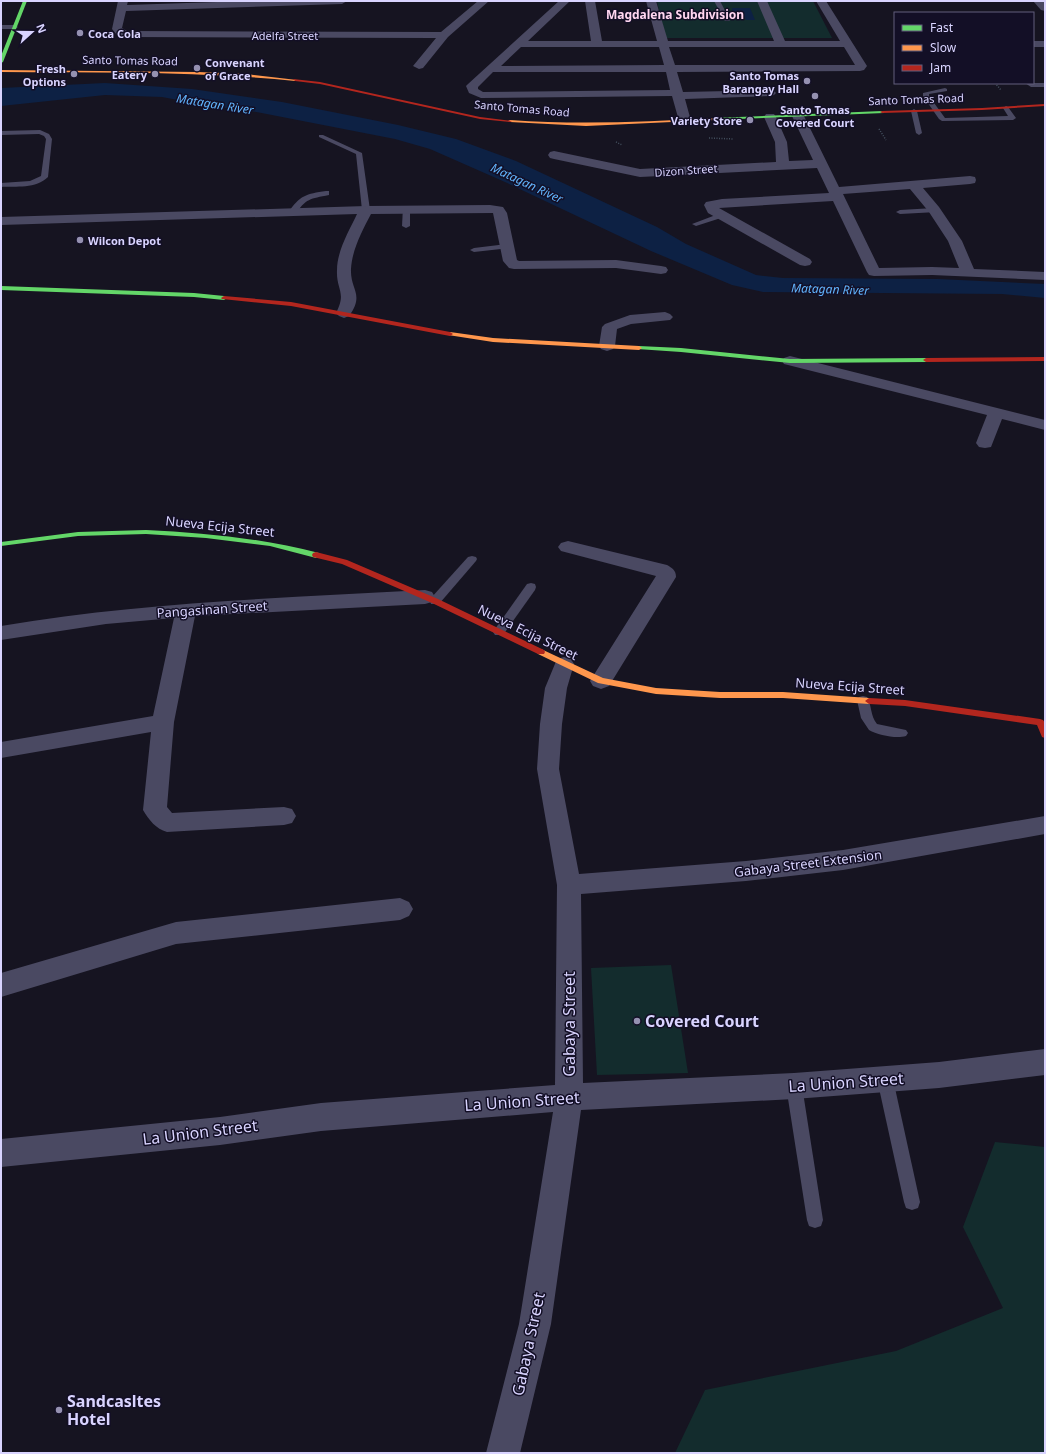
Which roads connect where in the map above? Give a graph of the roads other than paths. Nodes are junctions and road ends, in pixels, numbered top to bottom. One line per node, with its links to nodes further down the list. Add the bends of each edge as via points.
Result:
1 (25, 1): 15 (street)
2 (342, 1): 11 (street)
3 (484, 1): 16 (street)
4 (565, 1): 17 (street)
5 (590, 1): 18 (street)
6 (651, 1): 19 (street)
7 (717, 1): 13 (lane)
8 (762, 1): 20 (street)
9 (821, 1): 21 (street)
10 (1038, 1): 12 (street)
11 (122, 4): 16 (street, Adelfa Street, via 117,29 127,34)
12 (1045, 8)
13 (727, 20)
14 (1, 27): 15 (lane)
15 (11, 32): 24 (street)
16 (444, 35): 25 (street)
17 (518, 44): 18 (street); 26 (street)
18 (597, 44): 19 (street)
19 (663, 44): 20 (street); 27 (street)
20 (781, 44): 21 (street)
21 (846, 44): 27 (street, via 860,68)
22 (1034, 44): 23 (street)
23 (1045, 44)
24 (1, 62)
25 (419, 66)
26 (491, 69): 27 (street); 33 (street, via 472,86 473,91 481,95)
27 (670, 69): 33 (street)
28 (1, 71): 40 (street, Santo Tomas Road, via 246,75 320,83 448,112 512,122 581,126)
29 (1030, 84): 30 (lane)
30 (1045, 85)
31 (945, 90): 36 (lane, via 926,93)
32 (770, 93): 33 (street)
33 (676, 94): 40 (street)
34 (1045, 105): 35 (street, Santo Tomas Road)
35 (1006, 108): 36 (street, Santo Tomas Road); 36 (lane, via 1013,118 948,121 941,118)
36 (936, 110): 37 (street, Santo Tomas Road)
37 (914, 111): 38 (street, Santo Tomas Road); 42 (lane)
38 (798, 116): 39 (street, Santo Tomas Road); 45 (street)
39 (770, 117): 40 (street, Santo Tomas Road); 46 (street, via 781,142)
40 (685, 121)
41 (1, 133): 49 (lane, via 40,132 49,139 42,179 30,183)
42 (919, 133)
43 (321, 136): 53 (lane, via 359,152)
44 (554, 155): 46 (street, Dizon Street, via 640,173)
45 (820, 164): 46 (street, Dizon Street); 51 (street)
46 (783, 165)
47 (970, 180): 48 (street)
48 (913, 184): 51 (street); 54 (street)
49 (1, 185)
50 (326, 193): 56 (lane, via 301,200)
51 (836, 194): 57 (street, via 711,205 712,210); 65 (street, via 874,272)
52 (406, 209): 53 (street); 60 (lane); 61 (street, via 498,210)
53 (366, 210): 56 (street); 68 (street, via 355,233 344,268 350,293)
54 (934, 210): 55 (lane); 65 (street, via 955,241)
55 (900, 212)
56 (292, 213): 58 (street)
57 (721, 215): 59 (lane); 63 (street)
58 (1, 221)
59 (696, 224)
60 (406, 226)
61 (507, 246): 62 (lane); 64 (street, via 510,261 520,266 616,264)
62 (474, 250)
63 (805, 262)
64 (661, 270)
65 (968, 272): 66 (street)
66 (1045, 276)
67 (1, 288): 68 (street, via 194,295 290,304)
68 (344, 313): 70 (street, via 419,329 493,340)
69 (665, 317): 70 (street, via 622,321 610,327)
70 (607, 346): 72 (street)
71 (1045, 359): 72 (street)
72 (790, 361): 73 (street)
73 (996, 413): 74 (street); 75 (street)
74 (1045, 425)
75 (985, 443)
76 (1, 544): 80 (street, Nueva Ecija Street, via 78,534 146,532 270,544 344,562)
77 (568, 547): 85 (street, via 666,573 639,622)
78 (472, 559): 80 (lane)
79 (531, 587): 82 (lane)
80 (430, 599): 81 (street, Pangasinan Street); 82 (street, Nueva Ecija Street)
81 (186, 610): 83 (street, Pangasinan Street, via 118,615); 87 (street)
82 (499, 632): 84 (street, Nueva Ecija Street)
83 (1, 633)
84 (564, 664): 85 (street, Nueva Ecija Street); 94 (street, Gabaya Street, via 556,688 548,769)
85 (600, 680): 86 (street, Nueva Ecija Street, via 656,691)
86 (863, 700): 88 (street, Nueva Ecija Street, via 905,703); 89 (lane, via 868,722 874,728)
87 (163, 722): 91 (street); 92 (street, via 154,810 168,823)
88 (1042, 722): 90 (street, Nueva Ecija Street)
89 (902, 733)
90 (1045, 735)
91 (1, 750)
92 (284, 816)
93 (1045, 825): 94 (street, Gabaya Street Extension, via 843,860 746,871)
94 (569, 885): 100 (street, Gabaya Street)
95 (400, 909): 96 (street, via 176,933)
96 (1, 986)
97 (1045, 1062): 98 (street, La Union Street)
98 (884, 1079): 99 (street, La Union Street); 102 (lane)
99 (794, 1086): 100 (street, La Union Street); 103 (lane)
100 (569, 1097): 101 (street, La Union Street, via 321,1116 220,1131); 104 (street, Gabaya Street, via 535,1324)
101 (1, 1153)
102 (912, 1202)
103 (815, 1220)
104 (503, 1453)

